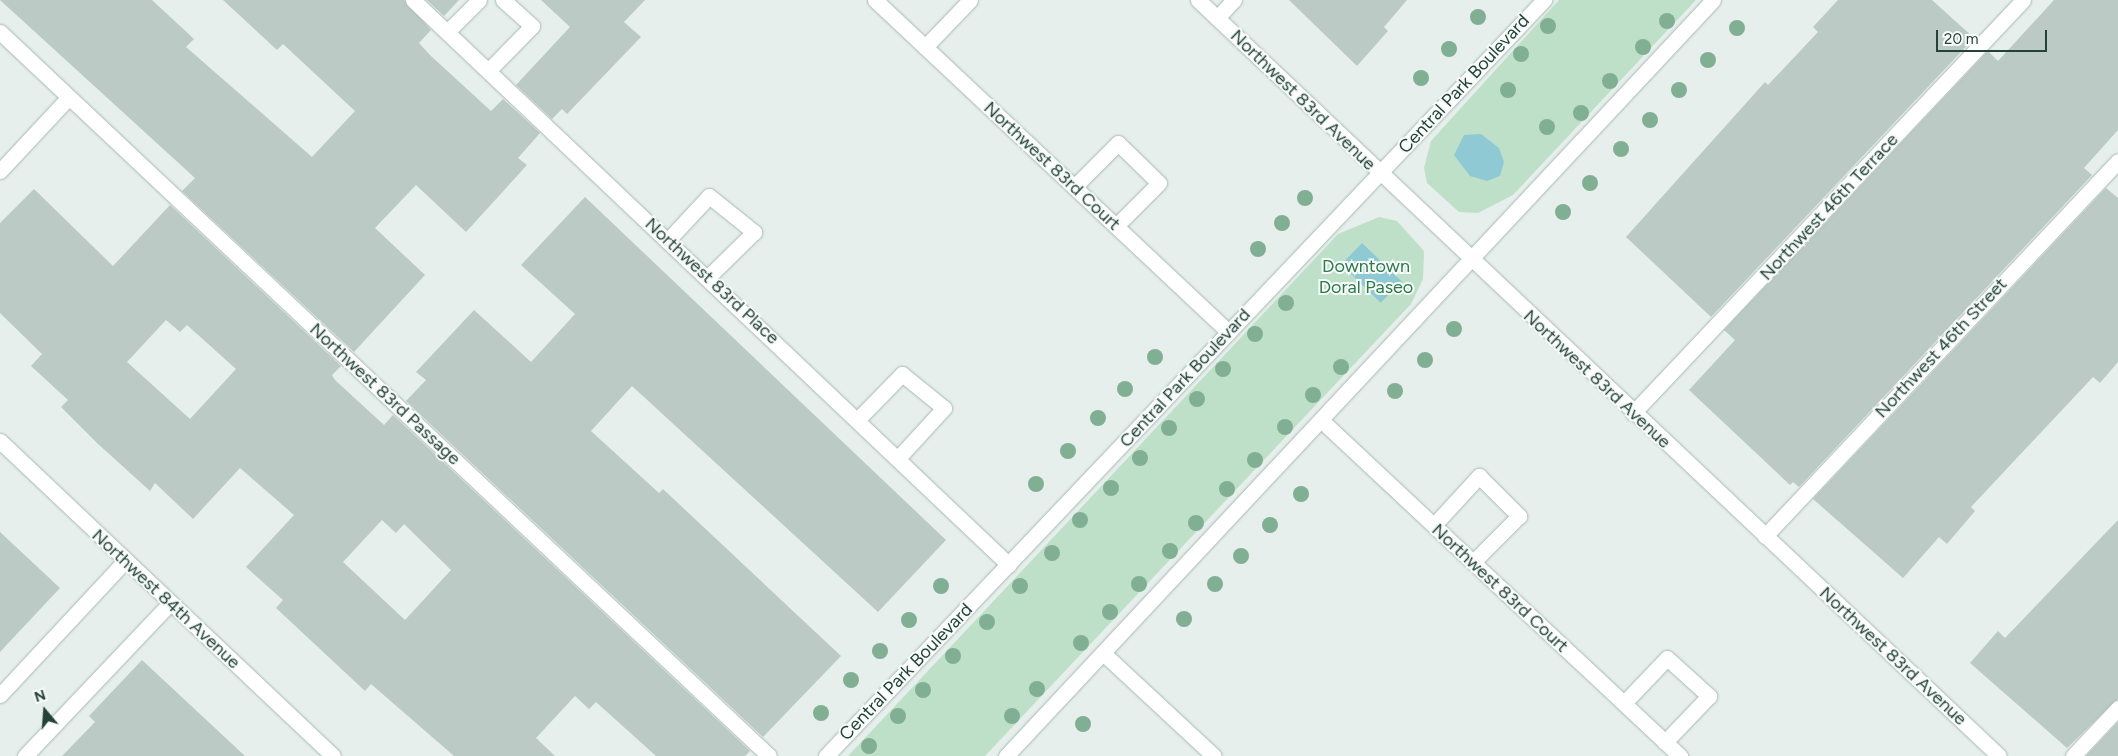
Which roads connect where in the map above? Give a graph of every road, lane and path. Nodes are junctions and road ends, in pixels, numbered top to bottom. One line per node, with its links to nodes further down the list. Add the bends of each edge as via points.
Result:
1 (412, 0): 13 (street, Northwest 83rd Place)
2 (479, 0): 13 (street)
3 (503, 0): 15 (street, via 532,26)
4 (970, 0): 14 (street)
5 (1198, 0): 11 (street, Northwest 83rd Avenue)
6 (1234, 0): 11 (street)
7 (1544, 0): 19 (street, Central Park Boulevard)
8 (1713, 0): 23 (street)
9 (2023, 0): 26 (street, Northwest 46th Terrace)
10 (883, 3): 14 (street, Northwest 83rd Court)
11 (1217, 18): 19 (street, Northwest 83rd Avenue)
12 (0, 32): 16 (street, Northwest 83rd Passage)
13 (447, 32): 15 (street, Northwest 83rd Place)
14 (925, 47): 20 (street, Northwest 83rd Court)
15 (488, 71): 22 (street, Northwest 83rd Place)
16 (69, 97): 18 (street); 44 (street, Northwest 83rd Passage)
17 (2118, 161): 32 (street, Northwest 46th Street)
18 (0, 171)
19 (1380, 173): 23 (street, Northwest 83rd Avenue); 25 (street, Central Park Boulevard)
20 (1074, 187): 21 (street, Northwest 83rd Court); 21 (street, via 1118,143 1159,183)
21 (1116, 226): 25 (street, Northwest 83rd Court)
22 (668, 240): 24 (street, Northwest 83rd Place); 24 (street, via 709,196 754,232)
23 (1471, 259): 26 (street, Northwest 83rd Avenue); 28 (street)
24 (708, 277): 27 (street, Northwest 83rd Place)
25 (1229, 332): 35 (street, Central Park Boulevard)
26 (1633, 413): 32 (street, Northwest 83rd Avenue)
27 (858, 420): 30 (street, Northwest 83rd Place); 30 (street, via 902,374 944,408)
28 (1321, 420): 31 (street, Northwest 83rd Court); 37 (street)
29 (0, 441): 33 (street, Northwest 84th Avenue)
30 (898, 458): 35 (street, Northwest 83rd Place)
31 (1434, 525): 34 (street, Northwest 83rd Court); 34 (street, via 1479,476 1519,516)
32 (1766, 536): 49 (street, Northwest 83rd Avenue)
33 (125, 561): 36 (street, Northwest 84th Avenue); 38 (street)
34 (1473, 562): 39 (street, Northwest 83rd Court)
35 (1009, 565): 45 (street, Central Park Boulevard)
36 (170, 602): 42 (street); 43 (street, Northwest 84th Avenue)
37 (1103, 653): 46 (street); 47 (street)
38 (0, 695)
39 (1624, 704): 41 (street, Northwest 83rd Court); 41 (street, via 1667,658 1709,696)
40 (2118, 708): 50 (street)
41 (1665, 742): 48 (street, Northwest 83rd Court)
42 (25, 756)
43 (333, 756)
44 (770, 756)
45 (826, 756)
46 (1006, 756)
47 (1214, 756)
48 (1680, 756)
49 (1999, 756)
50 (2073, 756)

